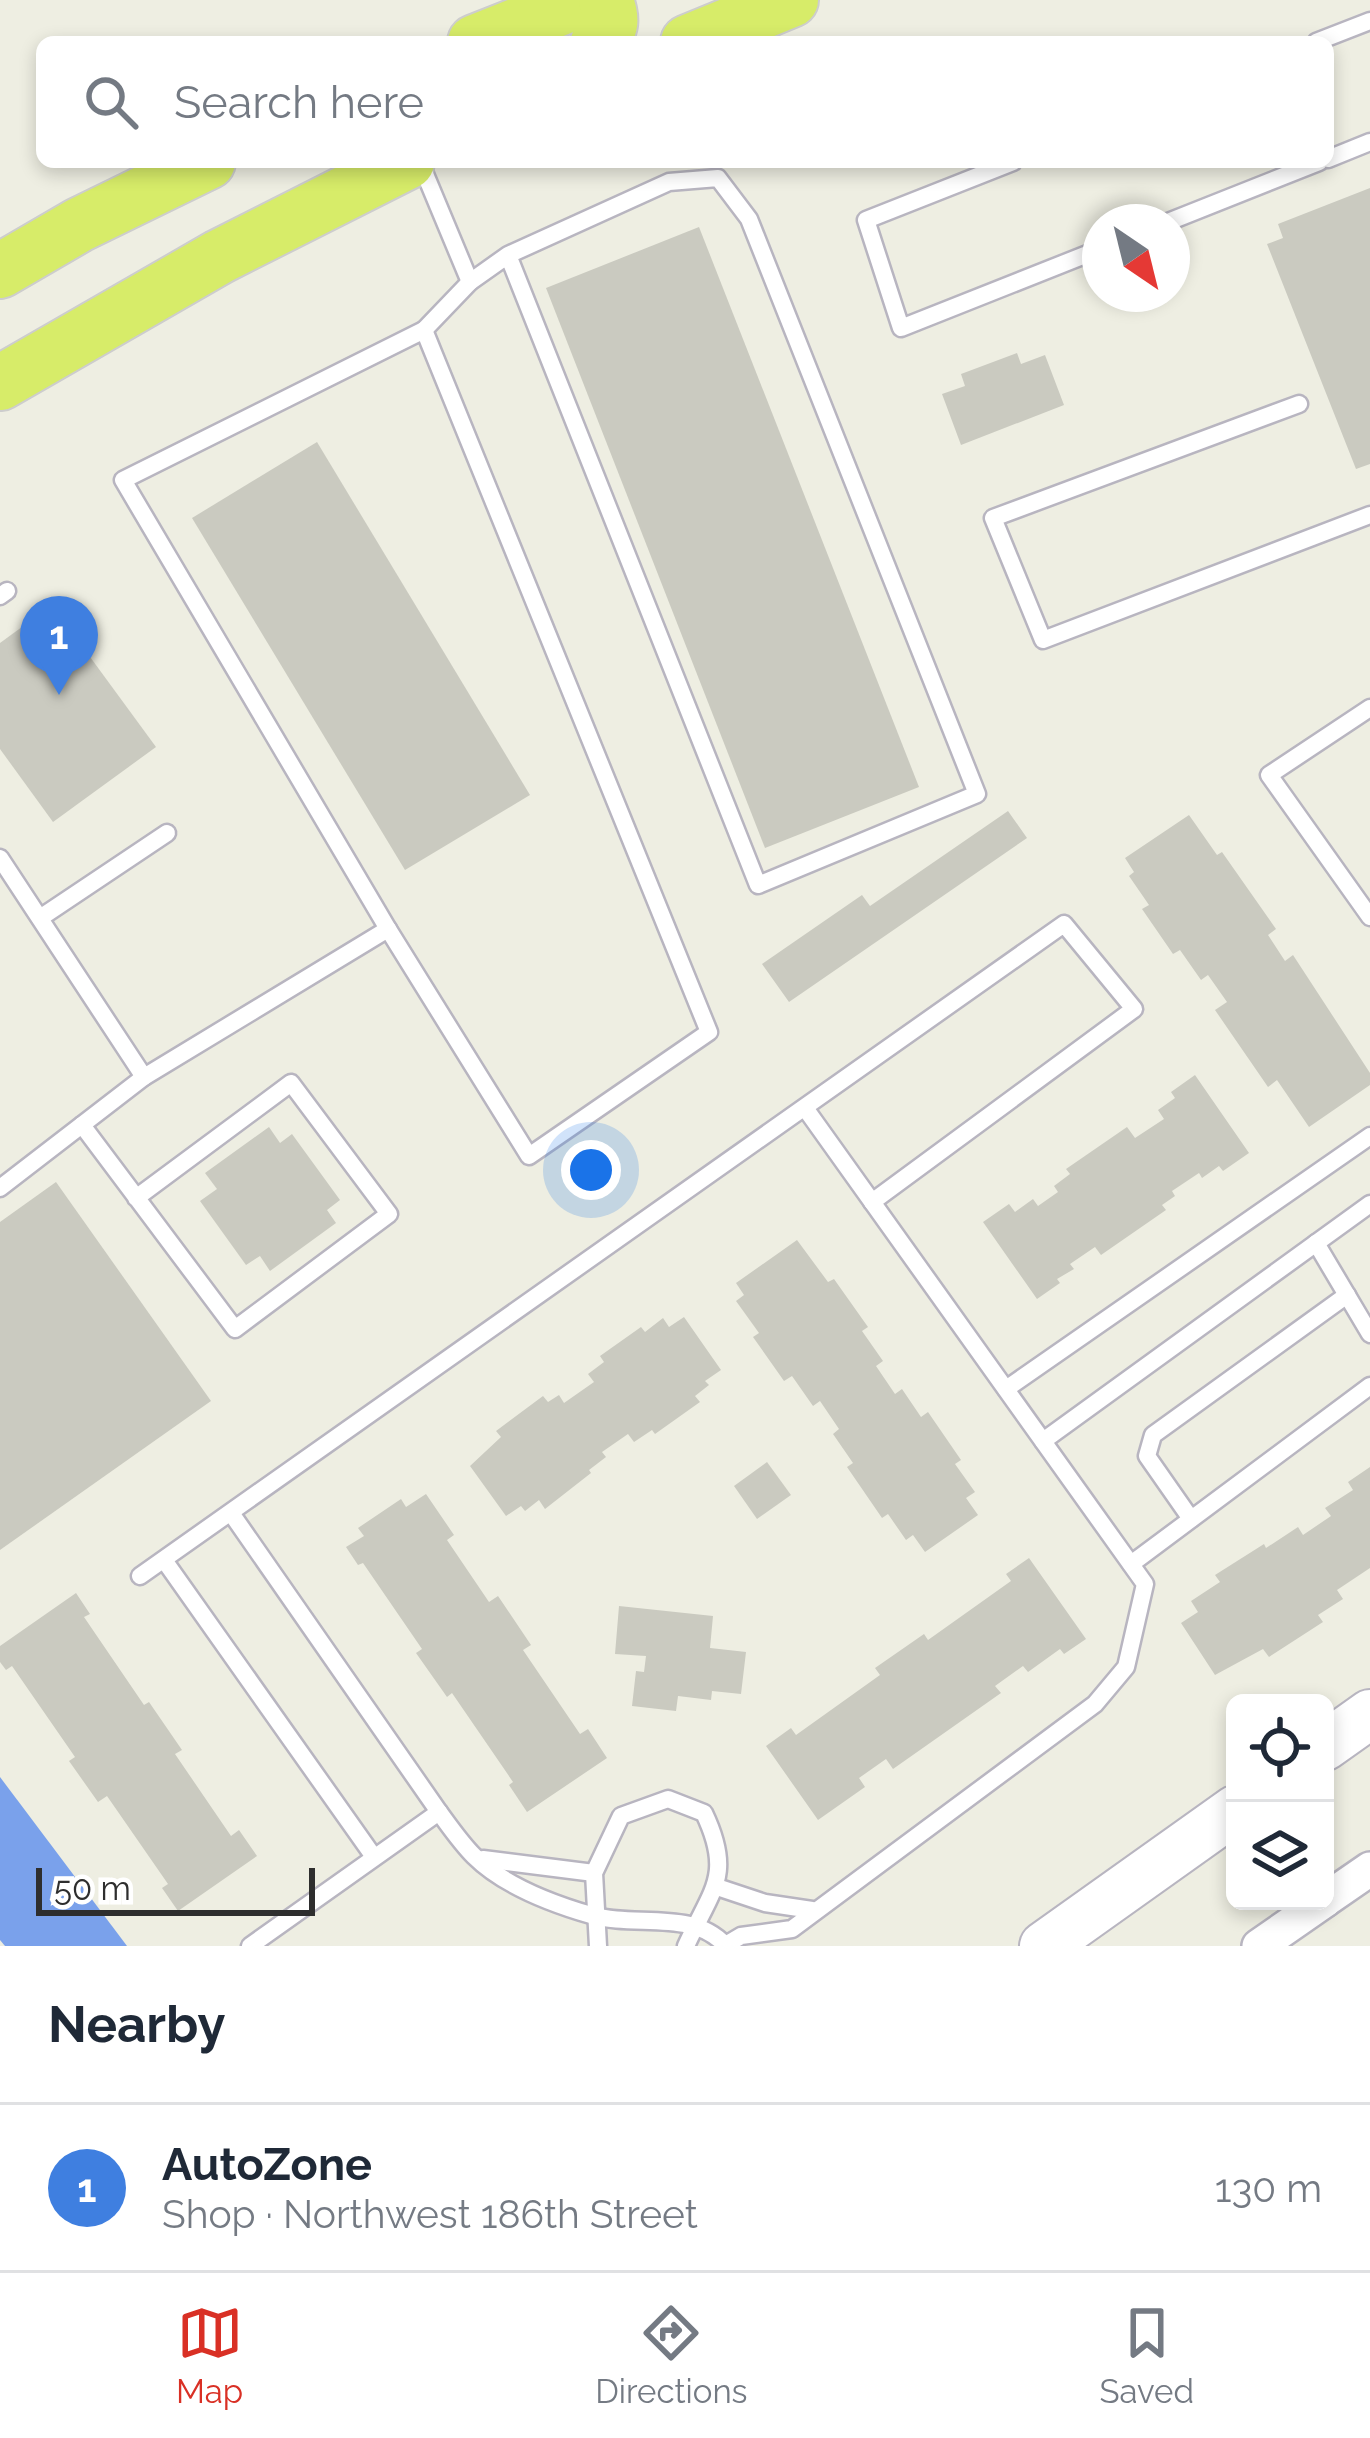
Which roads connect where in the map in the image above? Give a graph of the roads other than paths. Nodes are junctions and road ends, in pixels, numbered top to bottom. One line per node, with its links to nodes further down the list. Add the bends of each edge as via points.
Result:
1 (581, 0): 5 (main road)
2 (606, 0): 6 (main road, via 612,20)
3 (791, 0): 7 (main road)
4 (1370, 21): 8 (lane)
5 (490, 36)
6 (605, 36)
7 (703, 36)
8 (1331, 36)
9 (1370, 142): 10 (lane)
10 (1334, 156)
11 (196, 168): 21 (main road)
12 (323, 168): 19 (main road, via 250,204)
13 (395, 168): 19 (main road)
14 (422, 168): 22 (lane)
15 (997, 168): 20 (lane, via 866,220 901,328)
16 (1304, 168): 17 (lane)
17 (1190, 213)
18 (508, 254): 18 (lane, via 758,885 977,794 749,219 718,178 669,182); 22 (lane)
19 (219, 256): 24 (main road)
20 (1082, 256)
21 (0, 271)
22 (470, 282): 23 (lane)
23 (424, 330): 32 (lane, via 123,480); 32 (lane, via 710,1032 529,1156)
24 (0, 383)
25 (1299, 404): 26 (lane, via 993,518 1042,640)
26 (1370, 515)
27 (1370, 708): 30 (lane, via 1269,775)
28 (166, 833): 31 (lane)
29 (0, 858): 31 (lane)
30 (1370, 917)
31 (40, 918): 33 (lane)
32 (388, 929): 33 (lane)
33 (145, 1077): 35 (lane)
34 (805, 1108): 39 (lane); 39 (lane, via 1064,925 1134,1010); 47 (lane)
35 (82, 1125): 37 (lane); 38 (lane)
36 (1370, 1136): 45 (lane)
37 (0, 1188)
38 (136, 1198): 38 (lane, via 235,1329 389,1214 291,1083)
39 (872, 1202): 45 (lane)
40 (1370, 1204): 41 (lane)
41 (1316, 1243): 42 (lane); 46 (lane)
42 (1347, 1295): 43 (lane); 48 (lane, via 1153,1436 1148,1456)
43 (1370, 1334)
44 (1370, 1386): 48 (lane)
45 (1006, 1389): 46 (lane)
46 (1043, 1441): 50 (lane)
47 (231, 1513): 49 (lane); 54 (lane)
48 (1191, 1520): 50 (lane)
49 (164, 1560): 51 (lane); 56 (lane)
50 (1131, 1564): 62 (lane, via 1145,1584 1140,1618 1126,1666 1095,1704)
51 (140, 1576)
52 (1370, 1714): 53 (street)
53 (1334, 1740)
54 (439, 1812): 56 (lane); 57 (lane)
55 (1226, 1817): 66 (street)
56 (374, 1858): 67 (lane)
57 (476, 1858): 59 (lane); 64 (lane, via 538,1897)
58 (1370, 1869): 61 (street)
59 (594, 1873): 60 (lane, via 621,1816 668,1799 704,1813 718,1844); 64 (lane)
60 (717, 1887): 62 (lane); 65 (lane)
61 (1334, 1894)
62 (812, 1910): 70 (lane, via 792,1929)
63 (1311, 1910): 71 (street)
64 (595, 1916): 65 (lane); 68 (lane)
65 (695, 1925): 69 (lane); 70 (lane)
66 (1073, 1938)
67 (250, 1946)
68 (598, 1946)
69 (686, 1946)
70 (724, 1946)
71 (1259, 1946)

